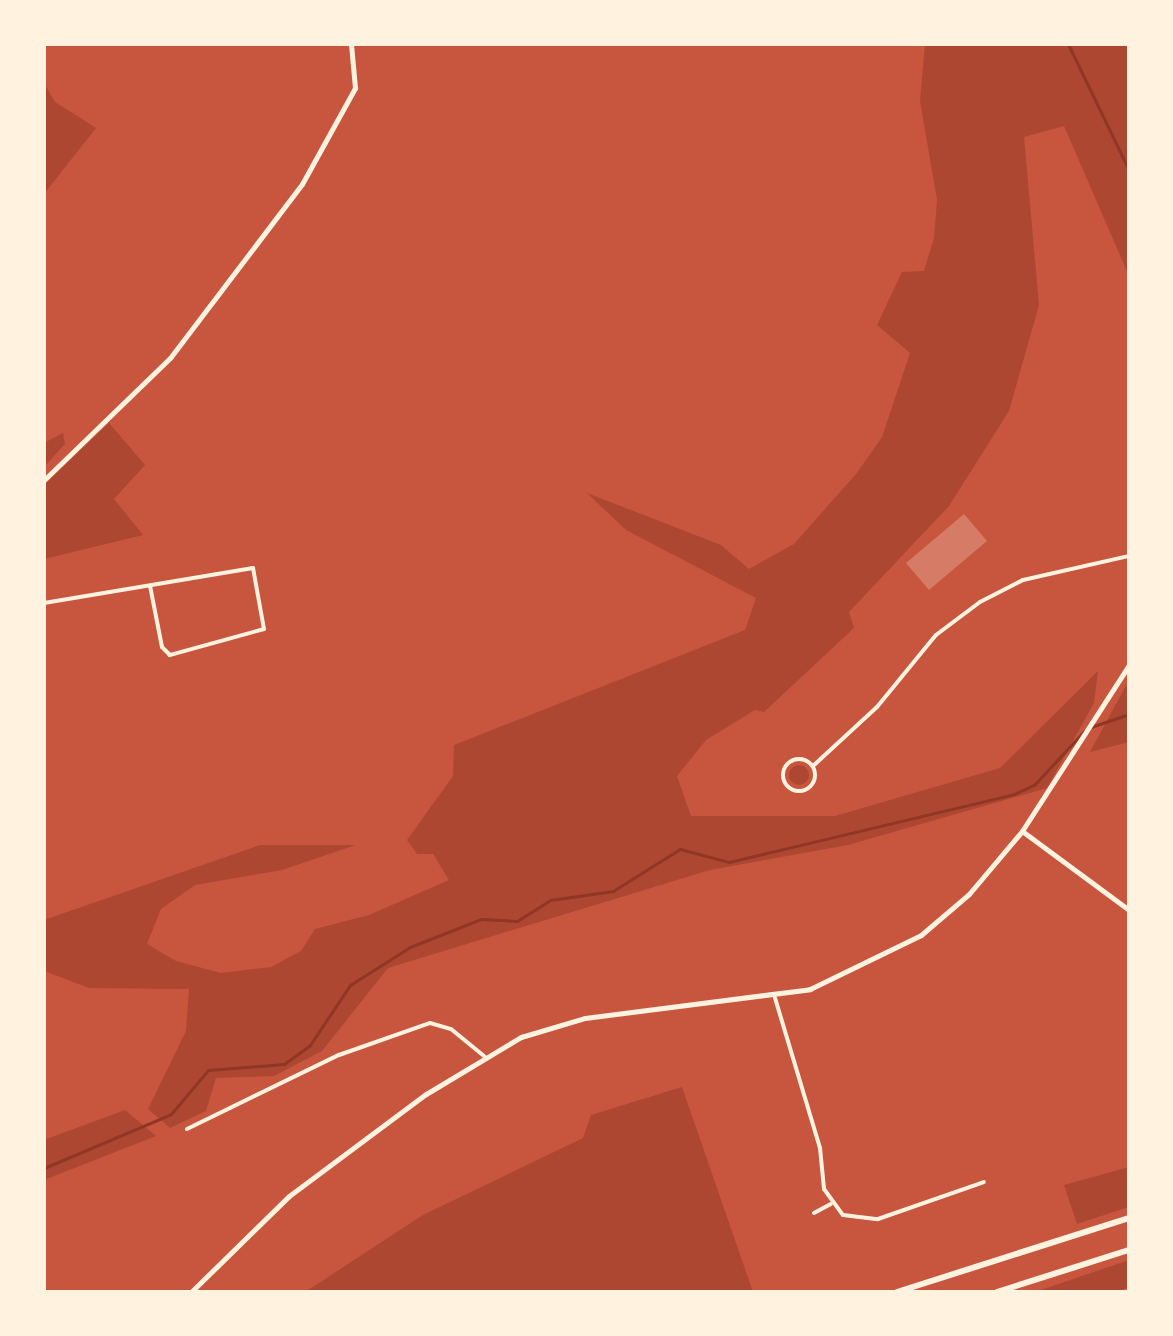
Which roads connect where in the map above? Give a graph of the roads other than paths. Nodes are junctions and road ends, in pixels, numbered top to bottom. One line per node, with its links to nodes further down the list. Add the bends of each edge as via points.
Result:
1 (351, 44): 2 (street, via 355,88 302,184 170,358)
2 (44, 480)
3 (1129, 556): 7 (street, via 1023,580 980,602 936,635 877,707)
4 (150, 586): 4 (street, via 162,647 175,655 263,632 253,568); 5 (street)
5 (44, 603)
6 (1129, 665): 8 (street, via 1088,737)
7 (813, 766): 7 (street, via 808,789 785,783 793,760)
8 (1022, 831): 9 (street); 10 (street, via 969,894 921,935 848,975)
9 (1129, 910)
10 (775, 998): 11 (street, via 585,1018); 14 (street)
11 (484, 1056): 12 (street, via 451,1029 430,1023 339,1055); 18 (street, via 289,1196)
12 (187, 1129)
13 (984, 1182): 14 (street, via 878,1219 843,1215)
14 (831, 1204): 15 (street)
15 (814, 1213)
16 (1129, 1218): 19 (highway)
17 (1129, 1250): 20 (highway)
18 (191, 1292)
19 (897, 1292)
20 (997, 1292)

